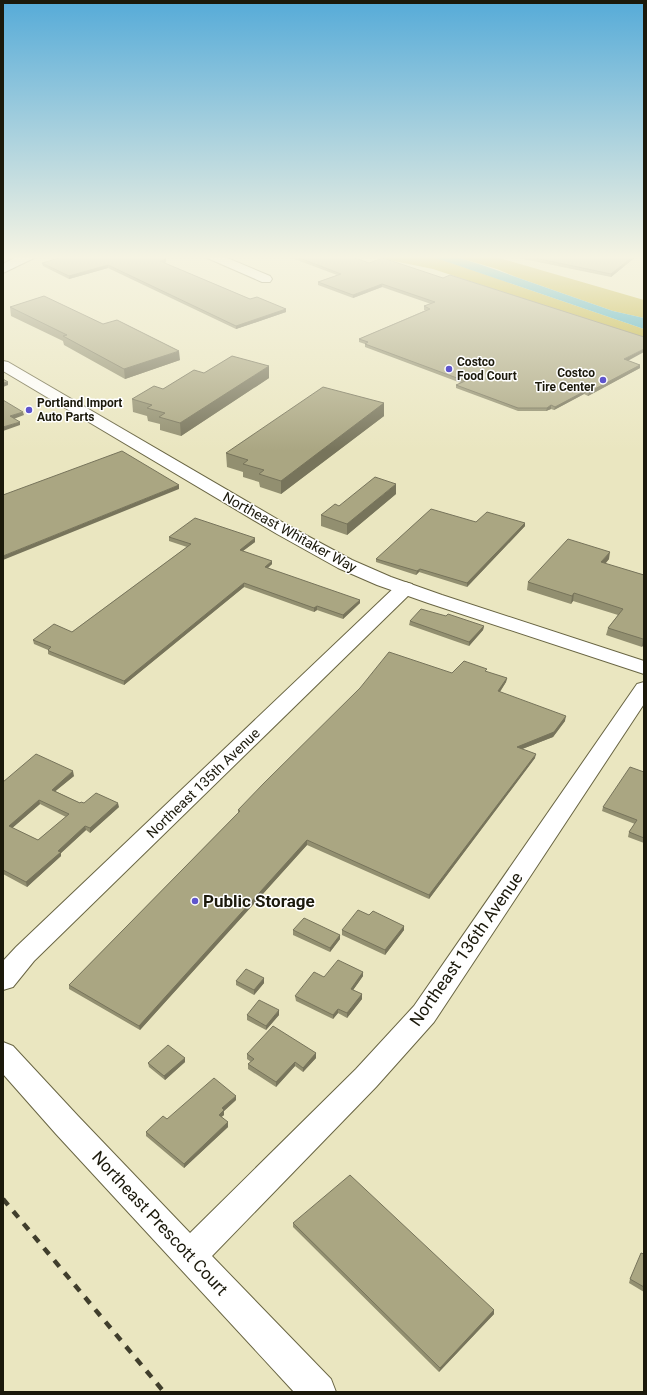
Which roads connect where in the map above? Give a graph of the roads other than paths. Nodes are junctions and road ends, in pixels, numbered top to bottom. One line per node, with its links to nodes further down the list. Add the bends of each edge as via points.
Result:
1 (3, 365): 2 (street, Northeast Whitaker Way, via 316,549)
2 (405, 588): 3 (street, Northeast Whitaker Way); 5 (street, Northeast 135th Avenue, via 25,954)
3 (644, 668)
4 (644, 688): 7 (street, Northeast 136th Avenue, via 424,1014 366,1078)
5 (3, 979)
6 (3, 1054): 7 (street, Northeast Prescott Court)
7 (191, 1255): 8 (street, Northeast Prescott Court)
8 (318, 1392)

